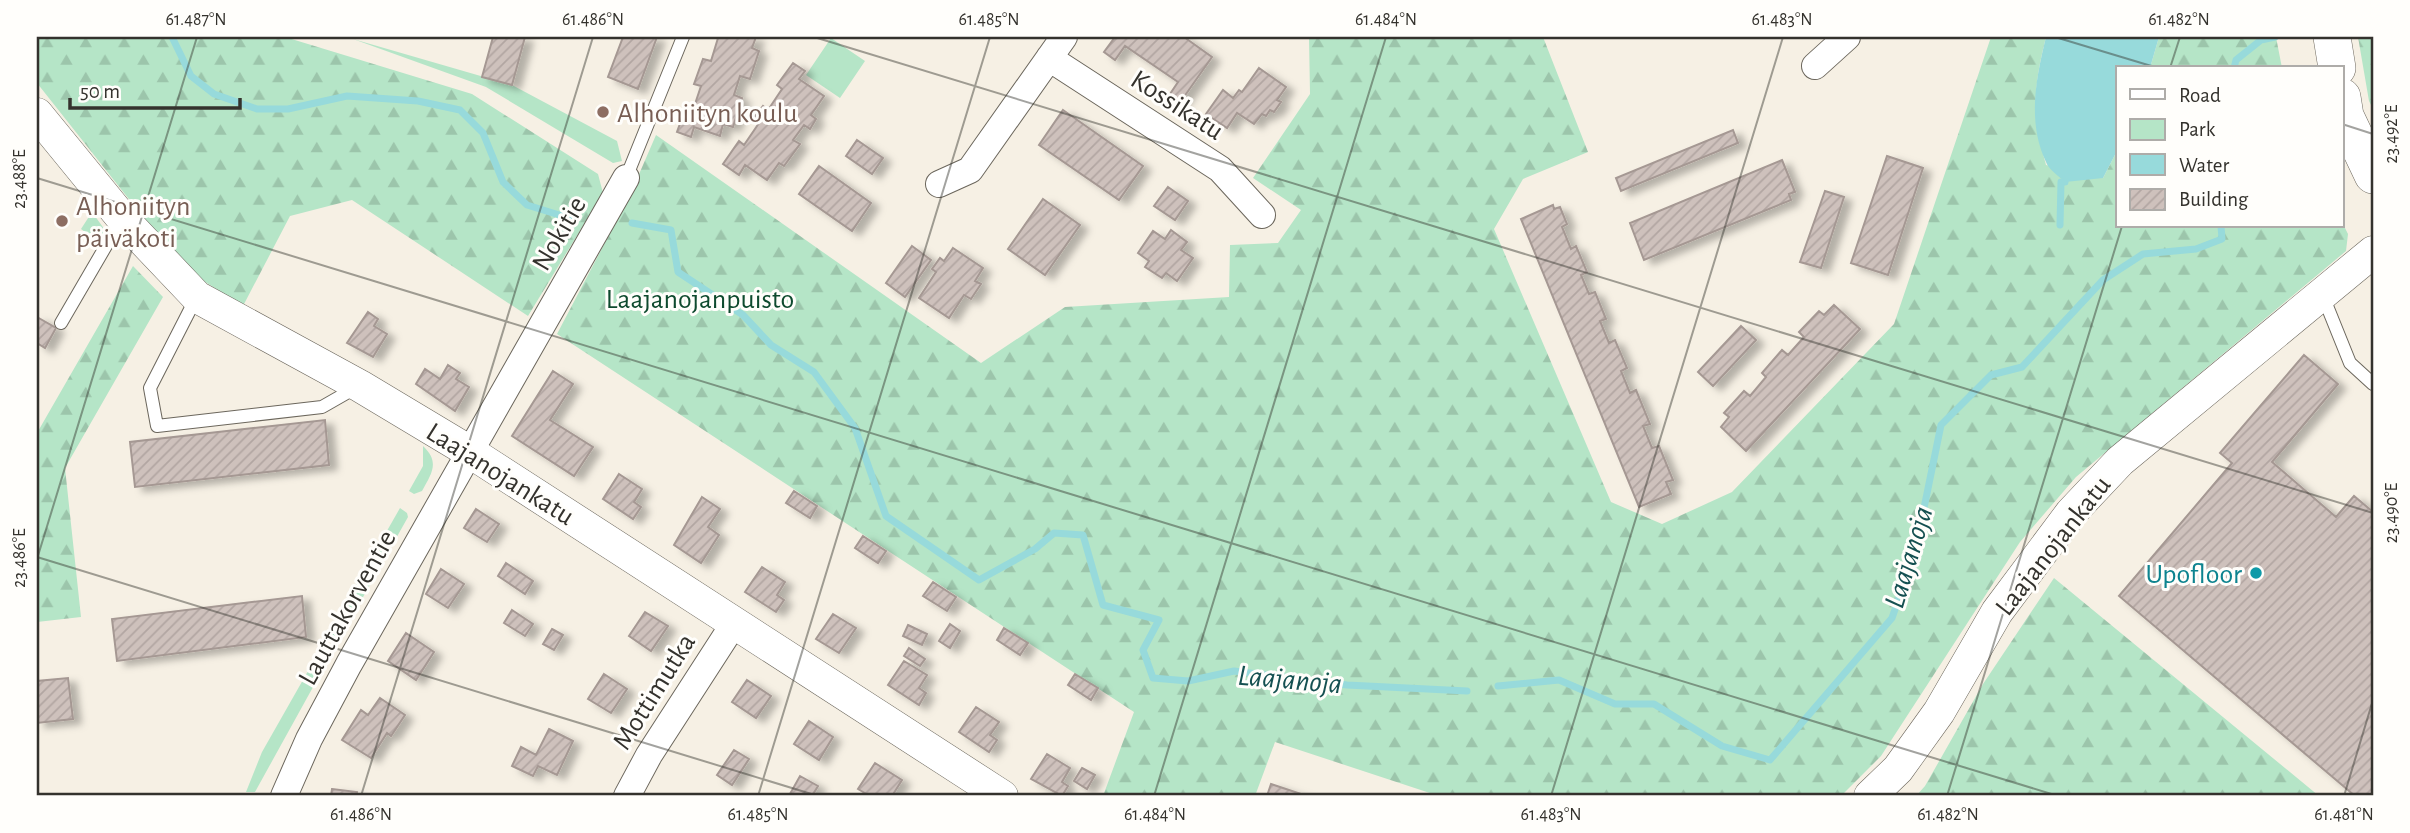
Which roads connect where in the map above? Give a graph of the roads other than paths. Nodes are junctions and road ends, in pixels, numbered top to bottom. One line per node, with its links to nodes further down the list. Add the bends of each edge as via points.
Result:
1 (683, 37): 8 (lane, Nokitie)
2 (1847, 37): 4 (street)
3 (1057, 48): 9 (street, via 970,170); 10 (street, Kossikatu, via 1220,169)
4 (1815, 66)
5 (2344, 110): 7 (main road)
6 (37, 114): 11 (street, Laajanojankatu)
7 (2373, 175)
8 (626, 178): 18 (street, Nokitie)
9 (939, 184)
10 (1262, 215)
11 (122, 218): 14 (street, Laajanojankatu); 15 (lane)
12 (2373, 252): 13 (street, Laajanojankatu)
13 (2323, 296): 16 (lane, via 2350,363); 23 (street, Laajanojankatu, via 2120,461 2071,513 1997,612 1939,712 1898,769)
14 (197, 298): 17 (street, Laajanojankatu); 17 (lane, via 150,388 157,426 322,407)
15 (61, 323)
16 (2373, 384)
17 (360, 386): 18 (street, Laajanojankatu)
18 (470, 452): 19 (street, Laajanojankatu); 20 (street, Lauttakorventie, via 349,664)
19 (736, 622): 21 (street, Mottimutka); 22 (street, Laajanojankatu)
20 (284, 796)
21 (627, 796)
22 (1002, 796)
23 (1870, 796)

